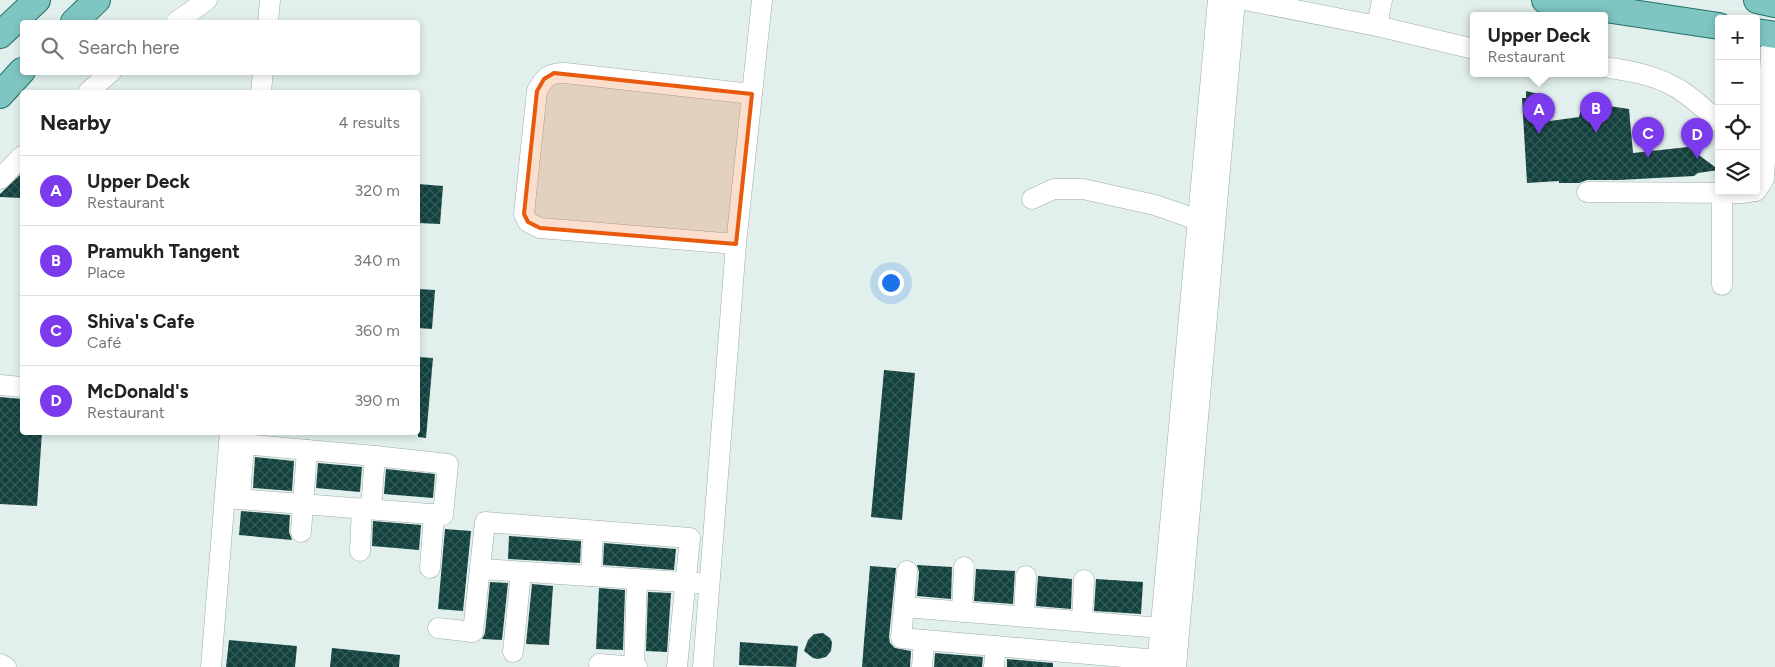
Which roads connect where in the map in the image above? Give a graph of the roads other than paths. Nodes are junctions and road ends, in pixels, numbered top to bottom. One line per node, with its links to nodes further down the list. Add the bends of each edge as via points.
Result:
1 (36, 0): 19 (main road)
2 (97, 0): 13 (main road)
3 (207, 0): 14 (street)
4 (270, 0): 15 (street)
5 (762, 0): 27 (street)
6 (1218, 0): 37 (street)
7 (1235, 0): 76 (street)
8 (1245, 0): 17 (street)
9 (1382, 0): 17 (street)
10 (1545, 0): 16 (main road)
11 (1757, 0): 12 (main road)
12 (1775, 4)
13 (76, 20)
14 (179, 20)
15 (268, 20)
16 (1715, 25)
17 (1377, 26): 20 (street)
18 (1768, 34): 32 (street, via 1764,179)
19 (0, 35)
20 (1470, 48)
21 (1608, 68): 29 (street, via 1654,77 1685,93)
22 (20, 73): 28 (main road)
23 (108, 75): 25 (street)
24 (263, 75): 26 (street)
25 (90, 90)
26 (262, 90)
27 (752, 94): 38 (street); 38 (street, via 565,73 554,73 544,79 537,91 524,214 528,222 540,228)
28 (0, 95)
29 (1715, 119)
30 (20, 158): 31 (street)
31 (0, 179)
32 (1760, 184)
33 (1587, 192): 34 (street)
34 (1715, 193)
35 (1722, 195): 39 (street)
36 (1032, 198): 37 (street, via 1054,189 1083,189 1155,205)
37 (1198, 220): 68 (street)
38 (736, 244): 62 (street)
39 (1722, 285)
40 (0, 385): 41 (street)
41 (20, 387)
42 (230, 435): 45 (street)
43 (307, 450): 44 (street); 45 (street, via 244,444); 46 (street)
44 (375, 456): 47 (street); 48 (street, via 448,464 443,515)
45 (233, 499): 46 (street); 78 (street)
46 (304, 504): 47 (street); 50 (street)
47 (366, 508): 48 (street); 51 (street)
48 (434, 514): 53 (street)
49 (593, 531): 54 (street, via 486,522); 57 (street); 61 (street, via 690,538)
50 (301, 532)
51 (360, 551)
52 (964, 566): 64 (street)
53 (430, 568)
54 (481, 569): 56 (street); 67 (street, via 473,632)
55 (907, 571): 63 (street)
56 (521, 572): 57 (street); 72 (street)
57 (591, 576): 59 (street)
58 (1026, 576): 65 (street)
59 (637, 579): 61 (street); 79 (street)
60 (1084, 580): 66 (street)
61 (685, 582): 62 (street); 80 (street)
62 (710, 584): 81 (street)
63 (904, 607): 64 (street); 69 (street, via 901,638)
64 (962, 612): 65 (street)
65 (1027, 616): 66 (street); 71 (street)
66 (1082, 621): 68 (street)
67 (438, 628)
68 (1160, 628): 76 (street)
69 (924, 640): 70 (street); 82 (street)
70 (996, 646): 71 (street); 83 (street)
71 (1026, 649): 73 (street)
72 (513, 652)
73 (1068, 660): 76 (street)
74 (0, 664): 77 (street)
75 (599, 664): 79 (street)
76 (1164, 665)
77 (6, 667)
78 (211, 667)
79 (635, 667)
80 (677, 667)
81 (703, 667)
82 (922, 667)
83 (994, 667)

